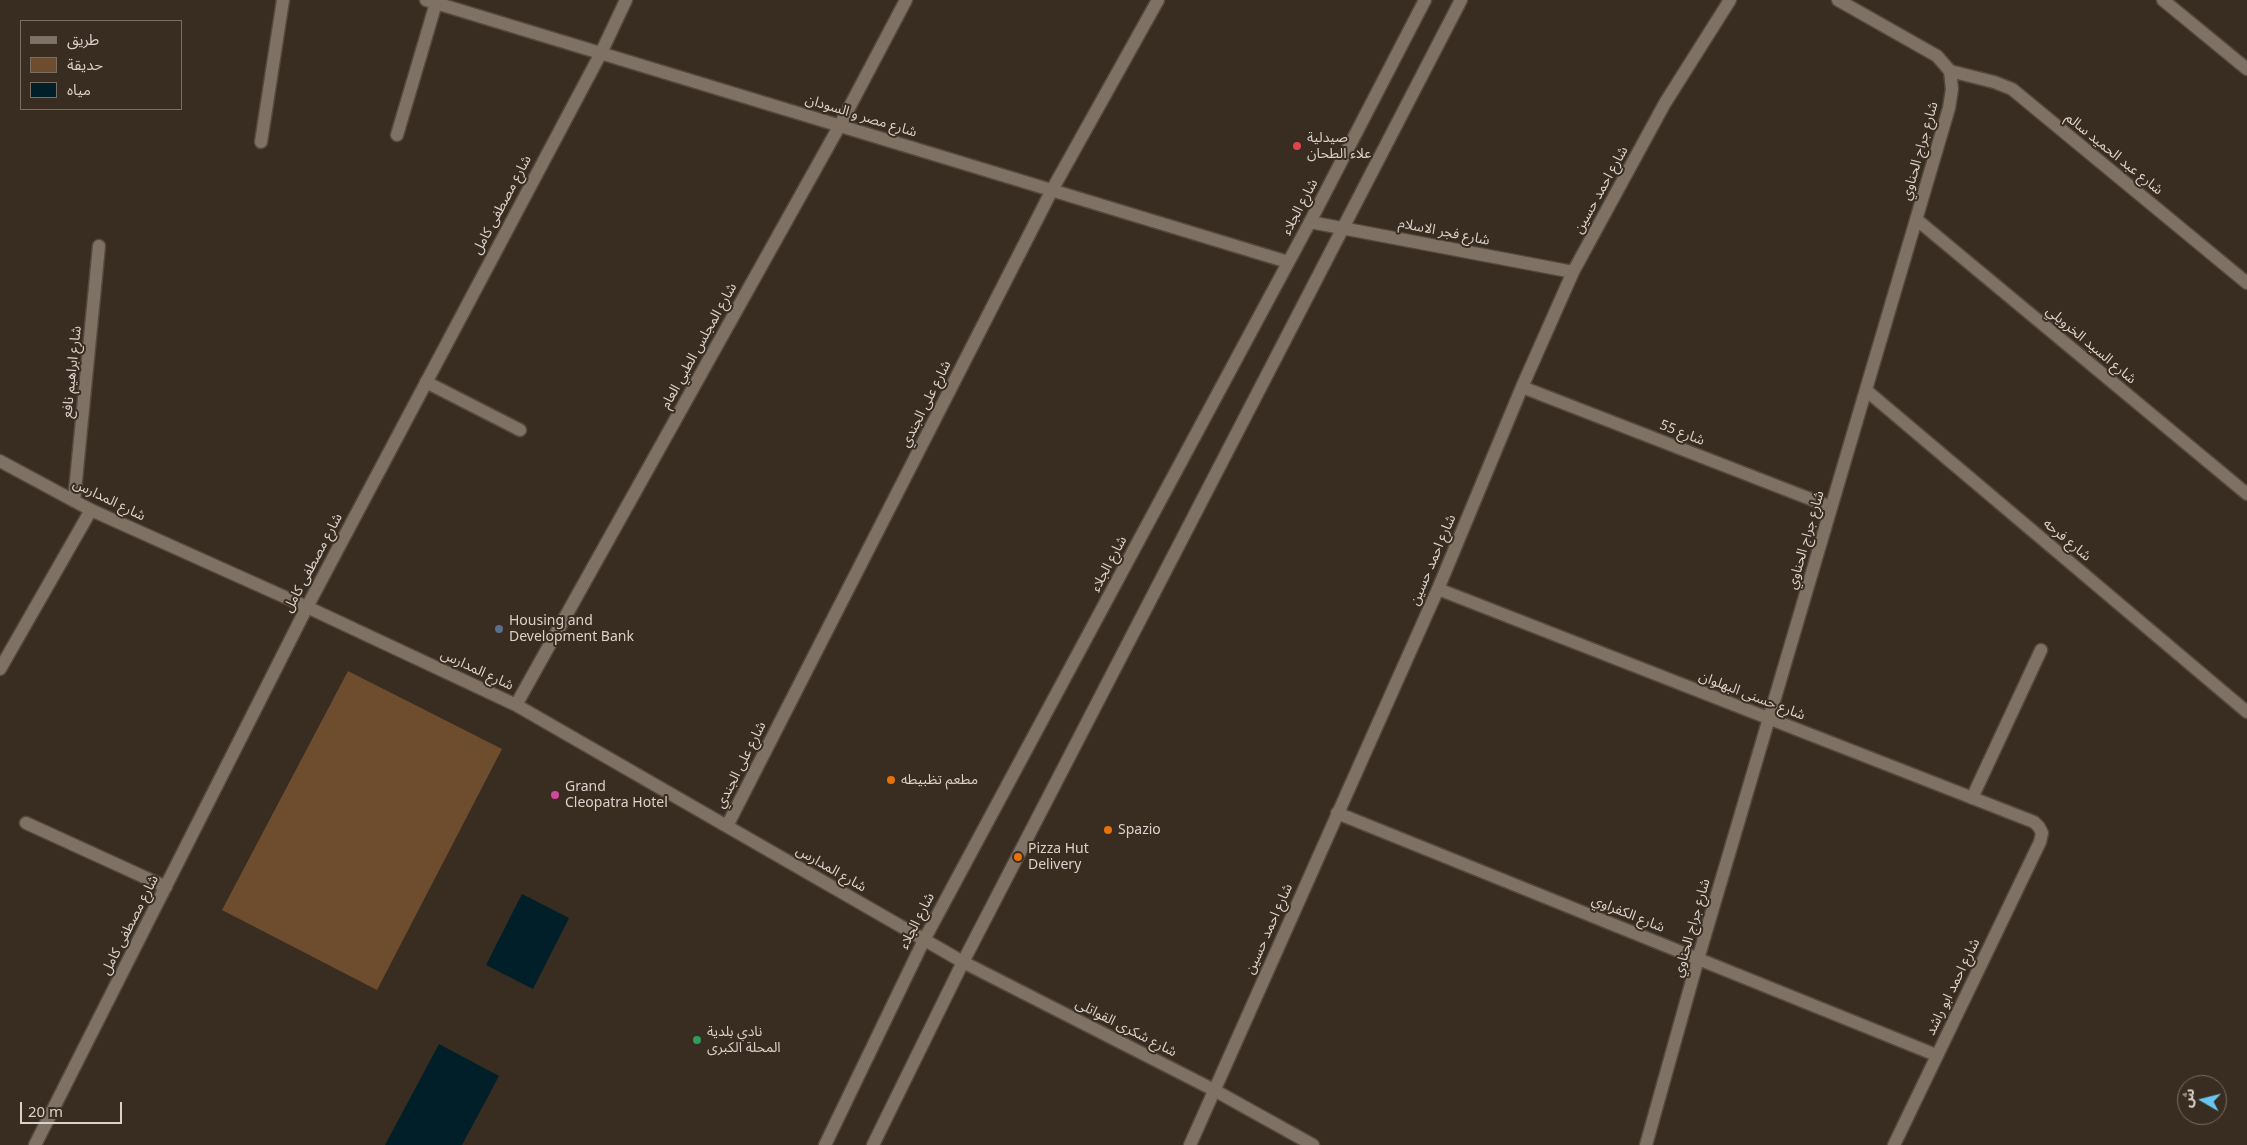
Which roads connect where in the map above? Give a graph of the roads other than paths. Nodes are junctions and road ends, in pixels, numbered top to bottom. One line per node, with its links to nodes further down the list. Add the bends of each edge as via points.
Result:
1 (283, 0): 16 (street)
2 (626, 0): 11 (street, شارع مصطفى كامل)
3 (906, 0): 14 (street, شارع المجلس الطبي العام)
4 (1158, 0): 17 (street, شارع على الجندي)
5 (1425, 0): 19 (street, شارع الجلاء)
6 (1461, 0): 20 (street)
7 (1730, 0): 23 (street, شارع احمد حسين, via 1665,103)
8 (1838, 0): 13 (street, via 1937,56)
9 (431, 1): 11 (street, شارع مصر و السودان); 15 (street)
10 (2165, 1): 12 (street)
11 (600, 52): 14 (street, شارع مصر و السودان); 25 (street, شارع مصطفى كامل)
12 (2247, 69)
13 (1950, 71): 18 (street, شارع جراج الحناوي, via 1949,108); 24 (street, شارع عبد الحميد سالم, via 2012,90)
14 (840, 125): 17 (street, شارع مصر و السودان); 38 (street, شارع المجلس الطبي العام)
15 (397, 135)
16 (261, 142)
17 (1052, 190): 22 (street, شارع مصر و السودان); 44 (street, شارع على الجندي)
18 (1916, 220): 27 (street, شارع جراج الحناوي); 30 (street, شارع السيد الخرويلي)
19 (1310, 222): 20 (street, شارع فجر الاسلام); 22 (street, شارع الجلاء)
20 (1343, 229): 23 (street, شارع فجر الاسلام); 49 (street)
21 (99, 246): 31 (street, شارع ابراهيم نافع)
22 (1288, 262): 47 (street, شارع الجلاء)
23 (1573, 272): 26 (street, شارع احمد حسين)
24 (2247, 283)
25 (426, 382): 28 (street); 35 (street, شارع مصطفى كامل)
26 (1522, 386): 32 (street, شارع 55); 34 (street, شارع احمد حسين)
27 (1867, 391): 32 (street, شارع جراج الحناوي); 39 (street, شارع فرحه)
28 (520, 430)
29 (0, 461): 31 (street, شارع المدارس)
30 (2247, 494)
31 (74, 501): 33 (street, شارع المدارس)
32 (1831, 507): 40 (street, شارع جراج الحناوي)
33 (91, 510): 35 (street, شارع المدارس); 37 (street)
34 (1438, 589): 40 (street, شارع حسنى البهلوان); 42 (street, شارع احمد حسين)
35 (306, 607): 38 (street, شارع المدارس); 46 (street, شارع مصطفى كامل)
36 (2041, 650): 41 (street)
37 (0, 670)
38 (516, 706): 44 (street, شارع المدارس)
39 (2247, 712)
40 (1769, 718): 41 (street, شارع حسنى البهلوان); 48 (street, شارع جراج الحناوي)
41 (1972, 798): 45 (street, شارع حسنى البهلوان, via 2034,822 2042,833)
42 (1337, 813): 48 (street, شارع الكفراوي); 51 (street, شارع احمد حسين)
43 (26, 823): 46 (street)
44 (727, 826): 47 (street, شارع المدارس)
45 (2040, 842): 50 (street, شارع احمد ابو راشد)
46 (166, 887): 52 (street, شارع مصطفى كامل)
47 (924, 940): 49 (street, شارع شكرى القواتلى); 53 (street, شارع الجلاء)
48 (1698, 959): 50 (street, شارع الكفراوي); 57 (street, شارع جراج الحناوي)
49 (963, 962): 51 (street, شارع شكرى القواتلى); 54 (street)
50 (1936, 1055): 58 (street, شارع احمد ابو راشد)
51 (1214, 1090): 55 (street, شارع احمد حسين); 56 (street, شارع شكرى القواتلى)
52 (35, 1145)
53 (825, 1145)
54 (873, 1145)
55 (1190, 1145)
56 (1313, 1145)
57 (1646, 1145)
58 (1894, 1145)

